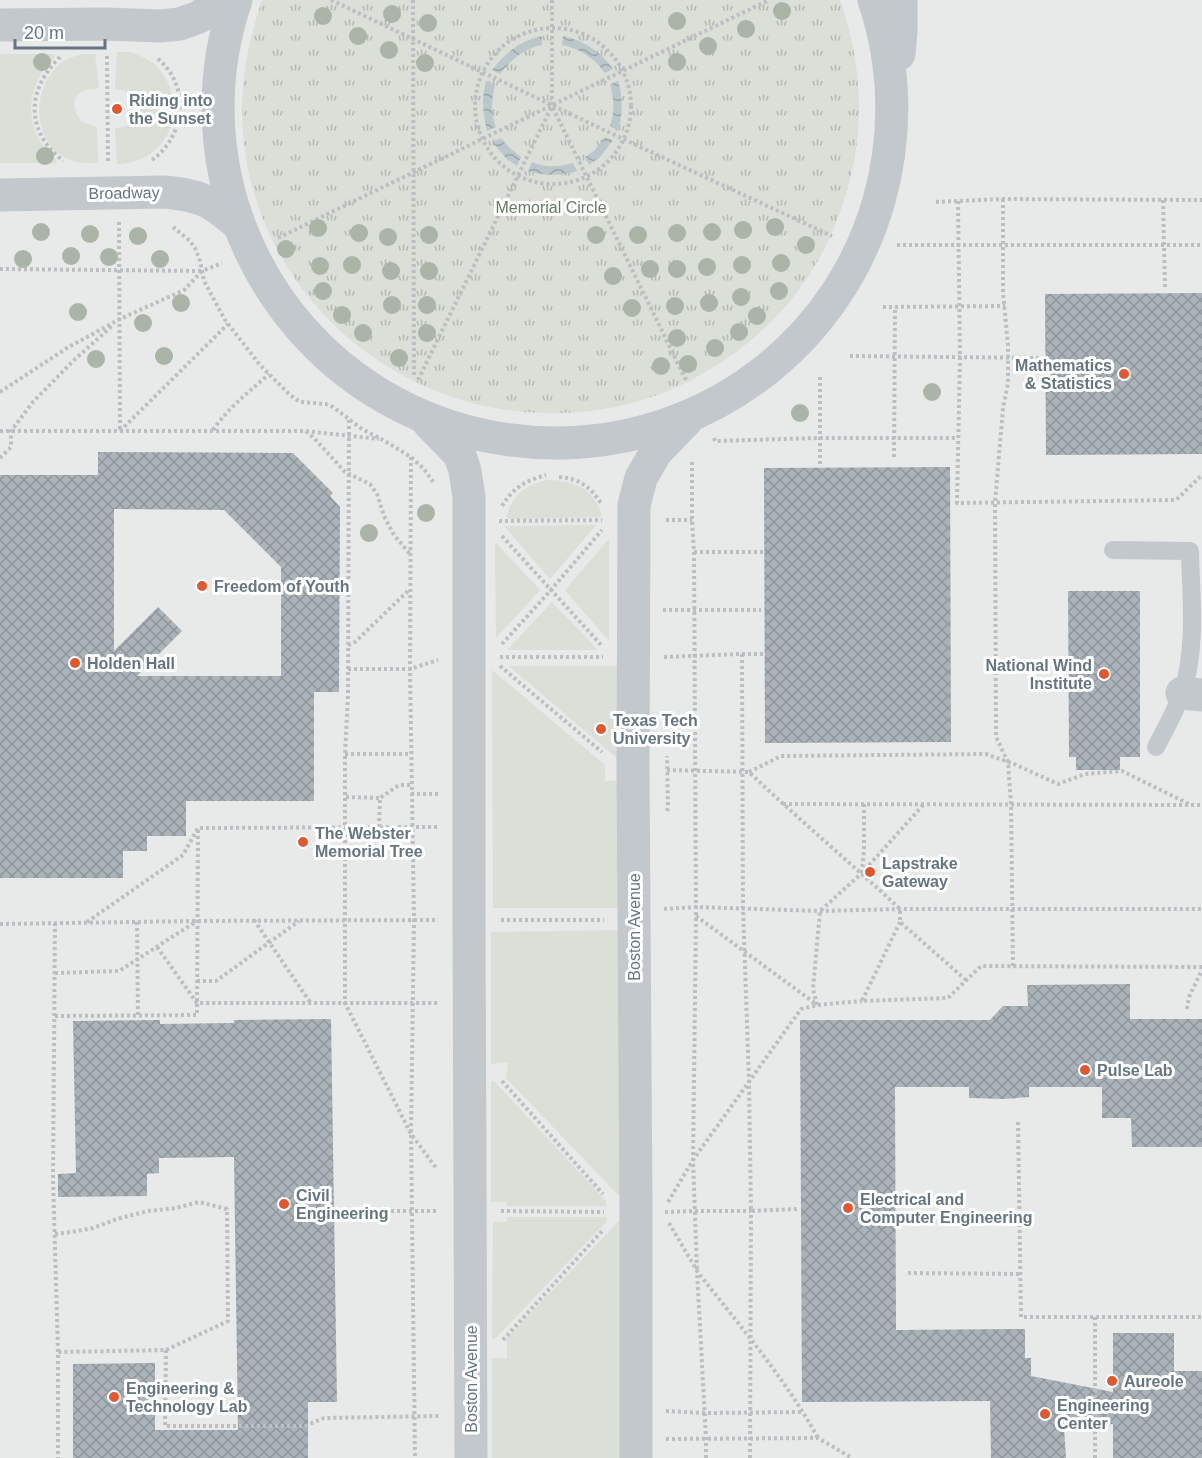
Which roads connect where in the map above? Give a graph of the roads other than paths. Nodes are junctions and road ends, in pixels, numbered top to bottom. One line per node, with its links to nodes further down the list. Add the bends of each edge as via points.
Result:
1 (224, 0): 5 (street, via 180,24)
2 (236, 0): 8 (street, via 220,68 219,134 230,200)
3 (874, 0): 6 (street, via 886,47)
4 (902, 0): 6 (street)
5 (0, 25)
6 (892, 112): 9 (street, via 890,152 876,210 861,251 833,298 813,324 766,370)
7 (0, 195): 8 (street, Broadway, via 186,194 221,209)
8 (245, 238): 10 (street, via 272,290 313,342 364,384)
9 (696, 412): 10 (street, via 618,438 552,444 486,436); 15 (street, Boston Avenue, via 656,452 641,478 634,505)
10 (422, 417): 14 (street, Boston Avenue, via 460,455 469,497)
11 (1113, 550): 12 (lane, via 1190,551)
12 (1192, 694): 13 (lane)
13 (1156, 747)
14 (471, 1458)
15 (636, 1458)

